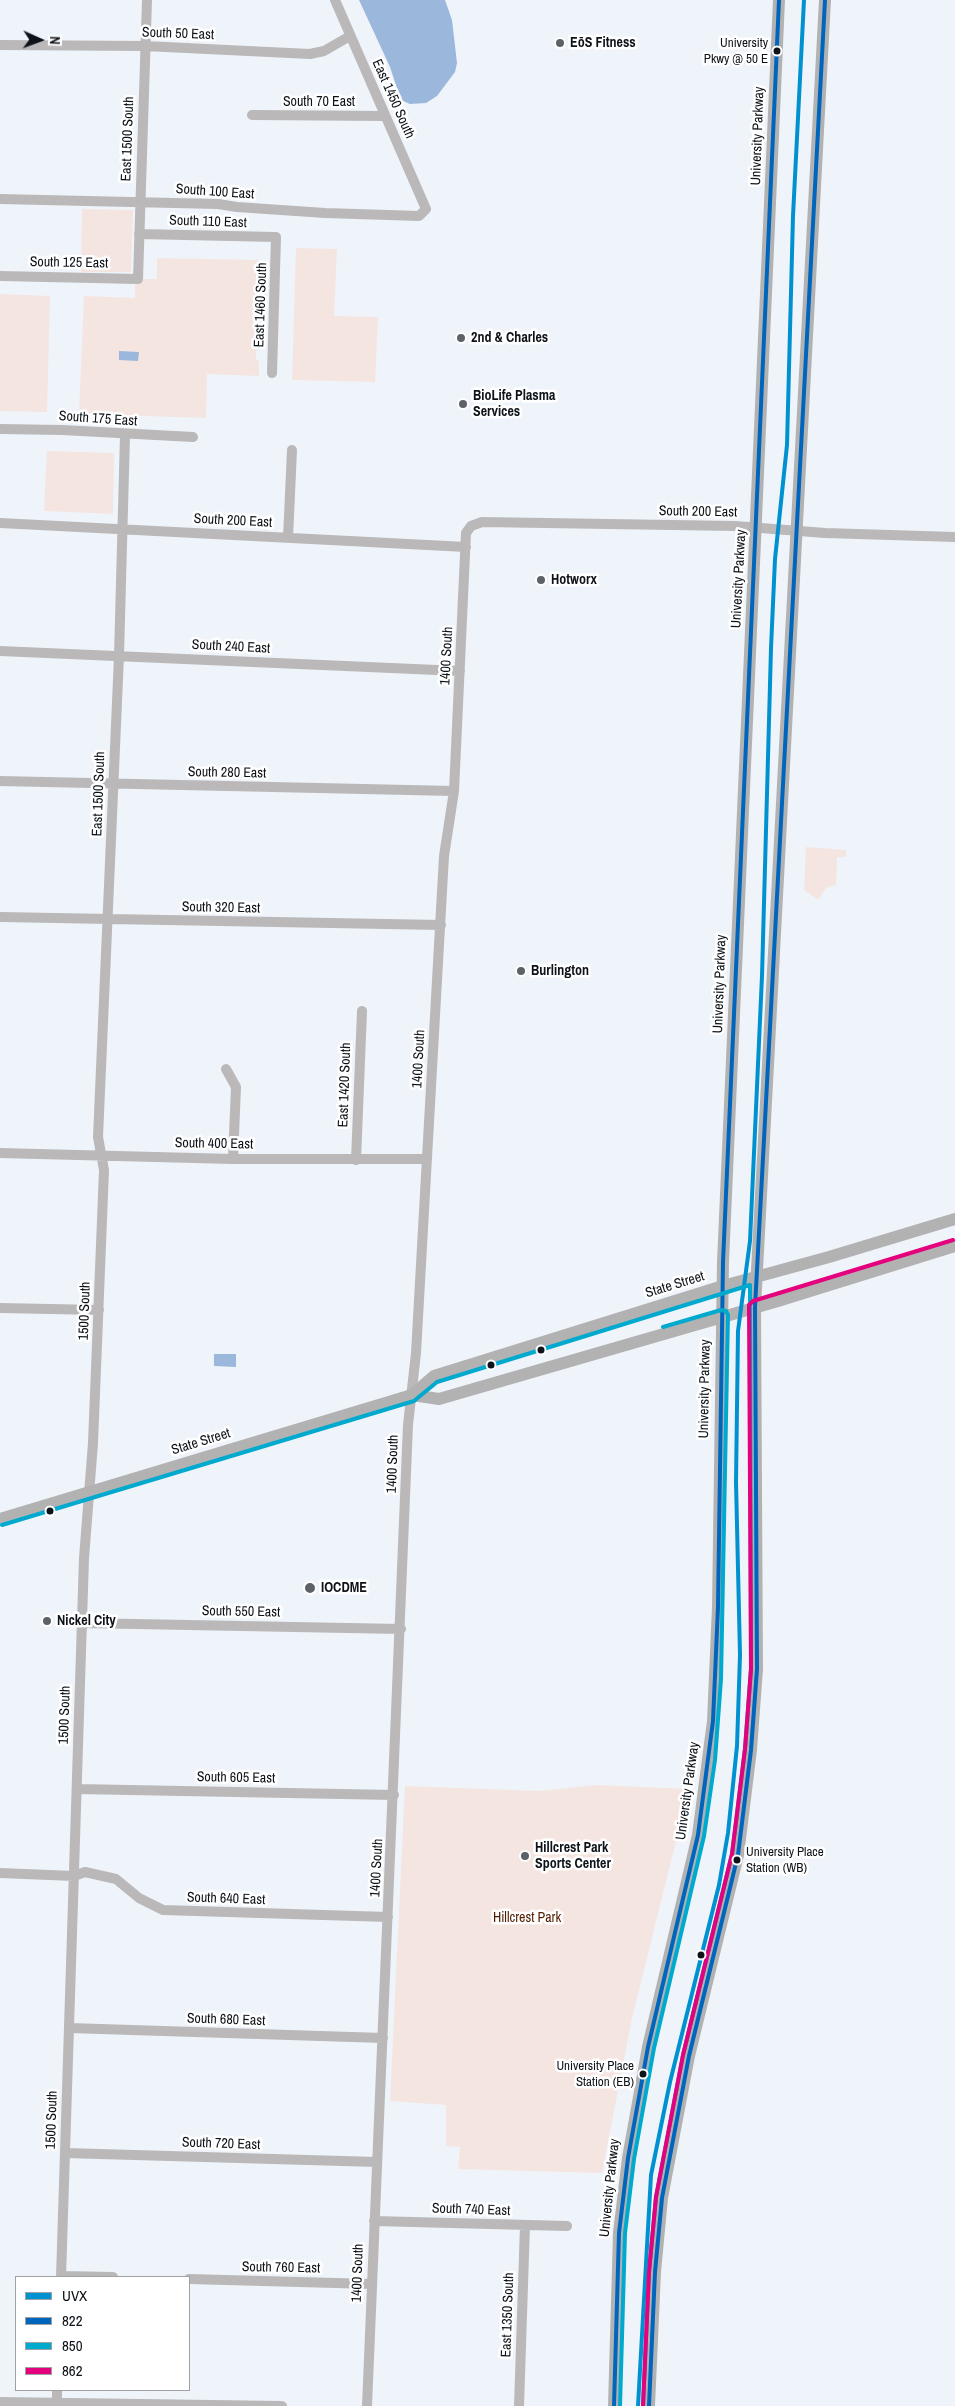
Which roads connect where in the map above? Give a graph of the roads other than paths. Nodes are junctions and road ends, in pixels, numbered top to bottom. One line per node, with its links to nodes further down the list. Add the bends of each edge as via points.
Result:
1 (147, 0): 7 (street, East 1500 South)
2 (335, 0): 5 (street, East 1450 South)
3 (779, 0): 24 (main road, University Parkway)
4 (825, 0): 26 (main road)
5 (350, 36): 7 (street, South 50 East, via 324,51 310,54); 9 (street, East 1450 South)
6 (0, 44): 7 (street, South 50 East)
7 (145, 46): 11 (street, East 1500 South)
8 (252, 115): 9 (street, South 70 East)
9 (385, 116): 12 (street, East 1450 South)
10 (0, 198): 11 (street, South 100 East)
11 (140, 201): 12 (street, South 100 East, via 373,216 419,216); 13 (street, East 1500 South)
12 (426, 209)
13 (140, 234): 14 (street, South 110 East); 16 (street, East 1500 South)
14 (276, 237): 17 (street, East 1460 South)
15 (0, 276): 16 (street, South 125 East)
16 (138, 279)
17 (272, 373)
18 (0, 429): 19 (street, South 175 East)
19 (125, 435): 20 (street, South 175 East); 25 (street, East 1500 South)
20 (193, 437)
21 (292, 450): 28 (street)
22 (0, 523): 25 (street, South 200 East)
23 (471, 526): 24 (street, South 200 East, via 482,522); 29 (street, 1400 South, via 466,533)
24 (757, 528): 26 (street, South 200 East); 49 (main road, University Parkway)
25 (121, 530): 28 (street, South 200 East); 31 (street, East 1500 South)
26 (796, 531): 27 (street, South 200 East); 48 (main road)
27 (955, 537)
28 (288, 538): 29 (street, South 200 East)
29 (466, 547): 32 (street, 1400 South)
30 (0, 651): 31 (street, South 240 East)
31 (118, 656): 32 (street, South 240 East); 34 (street, East 1500 South)
32 (460, 671): 35 (street, 1400 South)
33 (0, 781): 34 (street, South 280 East)
34 (113, 784): 35 (street, South 280 East); 37 (street, East 1500 South)
35 (454, 791): 38 (street, 1400 South, via 444,856)
36 (0, 918): 37 (street, South 320 East)
37 (108, 919): 38 (street, South 320 East); 42 (street, East 1500 South, via 98,1137)
38 (441, 925): 44 (street, 1400 South)
39 (362, 1011): 45 (street, East 1420 South)
40 (226, 1069): 43 (street, via 236,1087)
41 (0, 1153): 42 (street, South 400 East)
42 (102, 1155): 43 (street, South 400 East); 52 (street, 1500 South)
43 (233, 1159): 45 (street, South 400 East)
44 (427, 1159): 45 (street, South 400 East); 54 (street, 1400 South)
45 (356, 1160)
46 (955, 1219): 48 (main road, State Street)
47 (955, 1246): 50 (main road, State Street)
48 (758, 1276): 49 (main road, State Street); 50 (main road)
49 (723, 1286): 53 (main road, University Parkway); 54 (main road, State Street, via 434,1376)
50 (755, 1307): 53 (main road, State Street); 82 (main road, via 756,1669 751,1750 738,1855 689,2056 662,2198)
51 (0, 1308): 52 (street)
52 (99, 1310): 55 (street, 1500 South)
53 (722, 1316): 54 (main road, State Street, via 439,1399); 81 (main road, University Parkway, via 713,1721 698,1835 648,2047 628,2158 620,2232)
54 (412, 1395): 55 (main road, State Street); 58 (street, 1400 South, via 408,1425)
55 (89, 1492): 56 (main road, State Street); 57 (street, 1500 South)
56 (0, 1519)
57 (82, 1623): 58 (street, South 550 East); 59 (street, 1500 South)
58 (401, 1629): 60 (street, 1400 South)
59 (77, 1789): 60 (street, South 605 East); 62 (street, 1500 South)
60 (394, 1795): 63 (street, 1400 South)
61 (0, 1873): 62 (street, South 640 East)
62 (74, 1876): 63 (street, South 640 East, via 85,1872 116,1879 139,1898 163,1910); 64 (street, 1500 South)
63 (388, 1917): 65 (street, 1400 South)
64 (69, 2028): 65 (street, South 680 East); 66 (street, 1500 South)
65 (383, 2038): 67 (street, 1400 South)
66 (65, 2154): 67 (street, South 720 East); 71 (street, 1500 South)
67 (377, 2162): 68 (street, 1400 South)
68 (374, 2221): 69 (street, South 740 East); 73 (street, 1400 South)
69 (525, 2225): 70 (street, South 740 East); 80 (street, East 1350 South)
70 (567, 2226)
71 (61, 2276)
72 (190, 2279): 73 (street, South 760 East)
73 (372, 2284): 79 (street, 1400 South)
74 (57, 2391): 76 (street)
75 (0, 2402): 76 (street)
76 (57, 2404): 77 (street)
77 (203, 2405): 78 (street)
78 (282, 2406)
79 (367, 2406)
80 (519, 2406)
81 (614, 2406)
82 (649, 2406)

